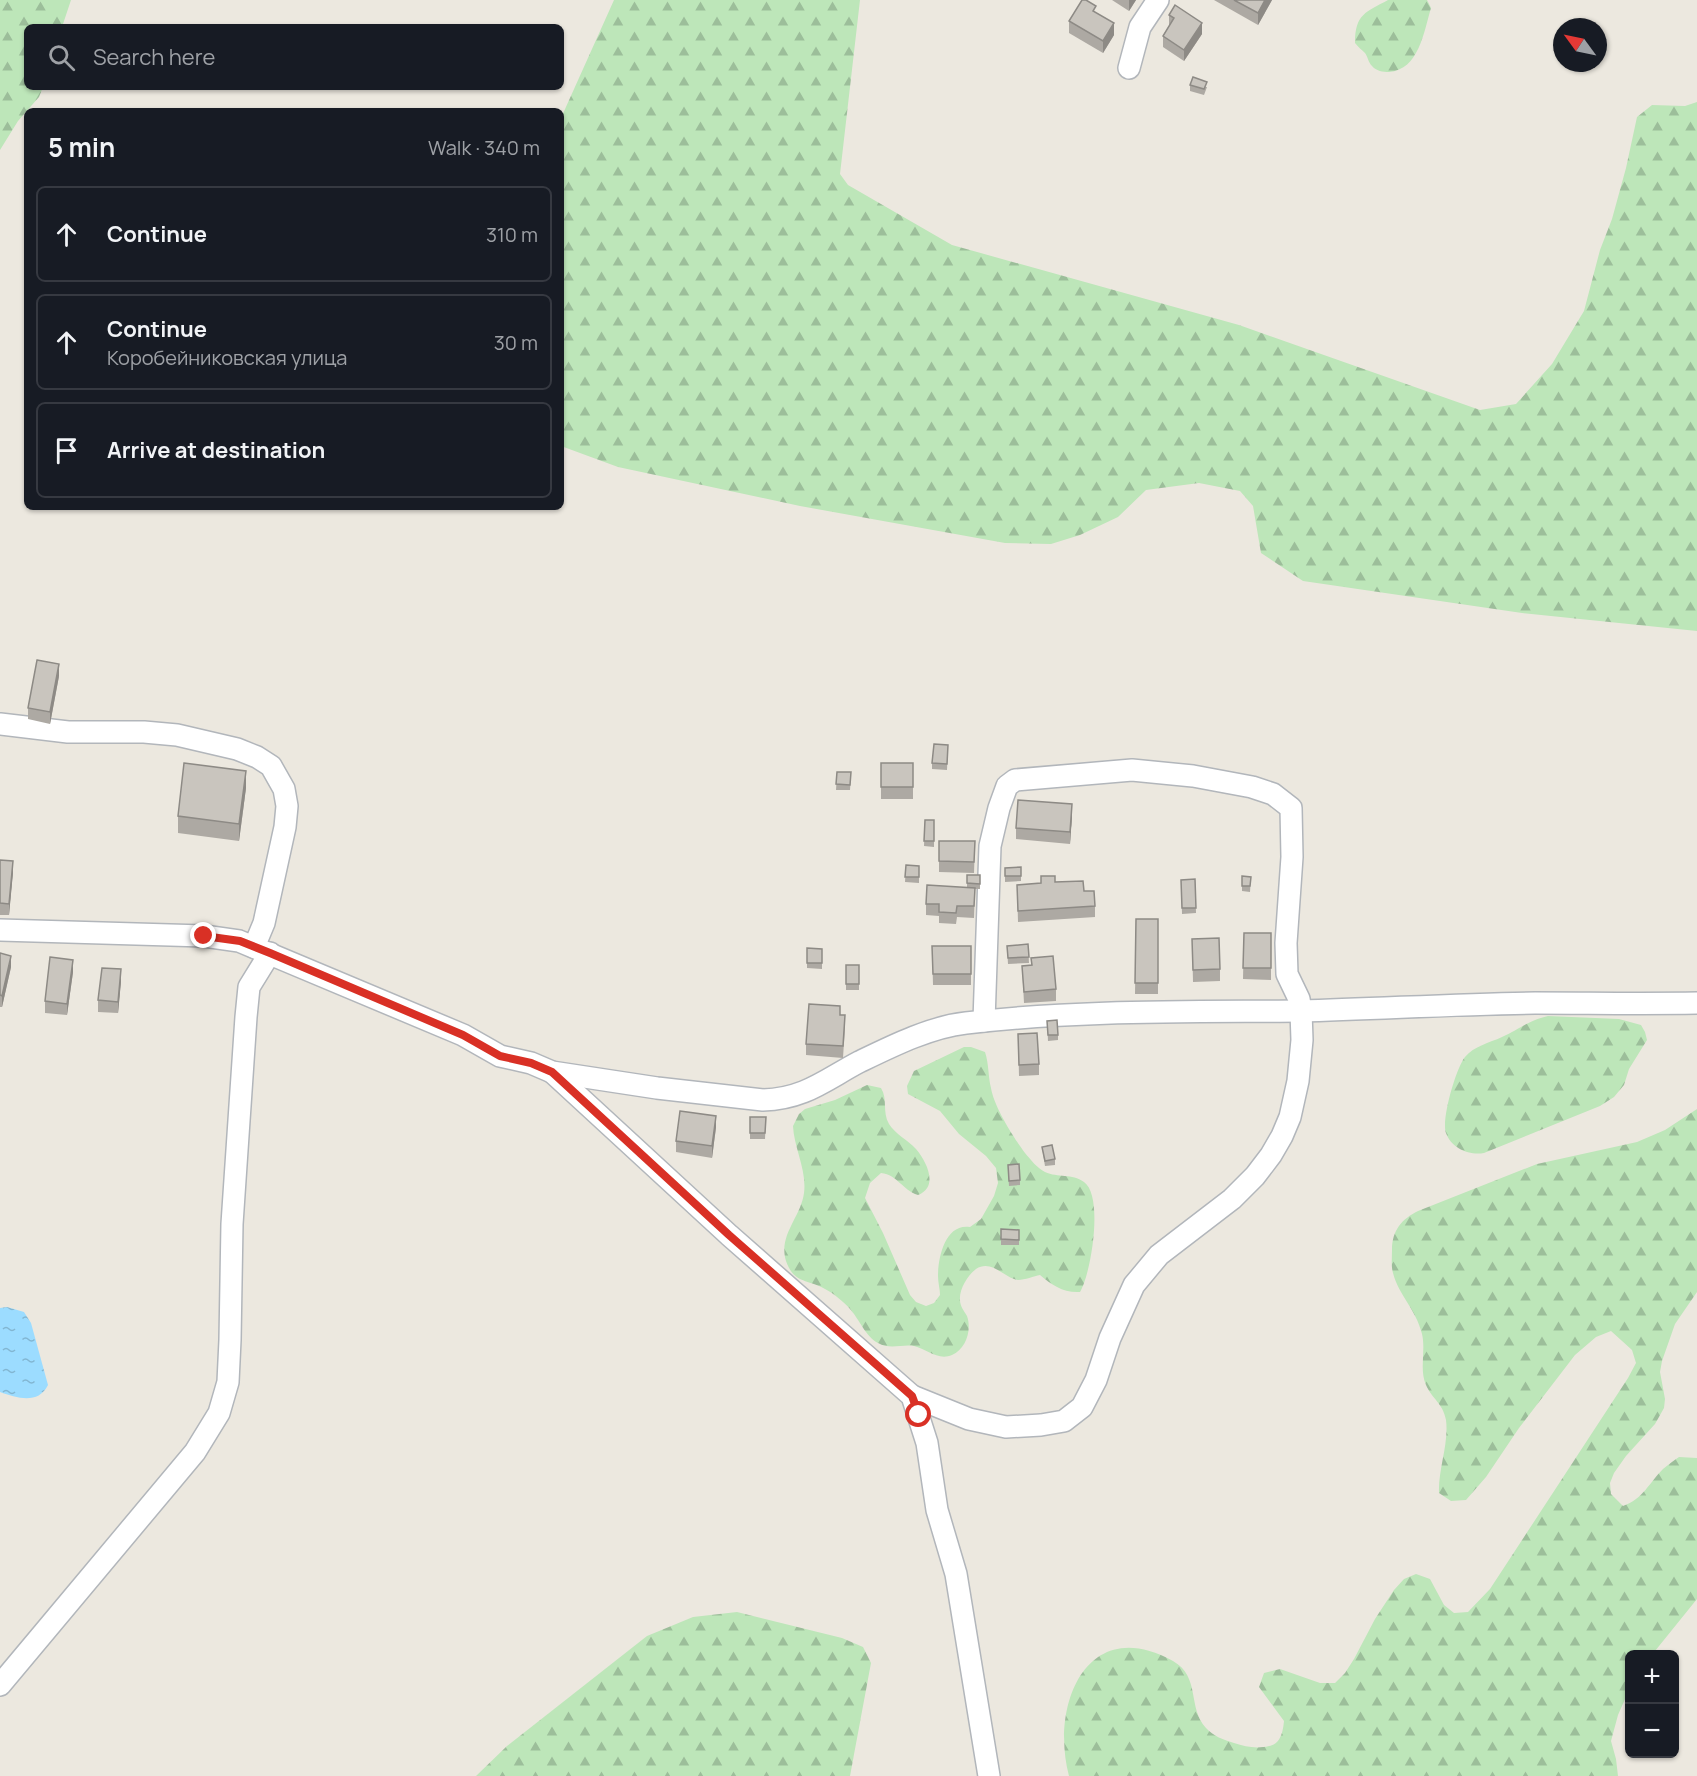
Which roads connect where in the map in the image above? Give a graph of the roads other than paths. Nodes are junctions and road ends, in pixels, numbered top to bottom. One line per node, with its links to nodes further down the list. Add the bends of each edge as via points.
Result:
1 (1158, 0): 2 (street, via 1140,27)
2 (1129, 68)
3 (0, 723): 5 (street, via 68,732 177,735 237,749 271,766 284,789 285,827)
4 (0, 930): 5 (street, via 204,936 240,941)
5 (262, 950): 9 (street, via 463,1035 500,1056); 11 (street, via 249,987 232,1213 228,1382 219,1413 195,1452)
6 (1697, 1003): 7 (street, via 1533,1003)
7 (1301, 1011): 8 (street, via 1145,1012); 8 (street, via 1287,974 1286,954 1291,808 1273,794 1252,787 1132,770 1026,778 1007,786 990,846); 10 (street, via 1298,1081 1282,1136 1255,1176 1232,1199 1159,1255 1134,1285 1082,1407 1064,1421 1006,1427 969,1419)
8 (984, 1021): 9 (street, via 957,1024 915,1037 800,1095 781,1100 657,1088)
9 (552, 1072): 10 (street)
10 (912, 1396): 12 (street, via 927,1443 937,1510 956,1574)
11 (0, 1685)
12 (989, 1776)

